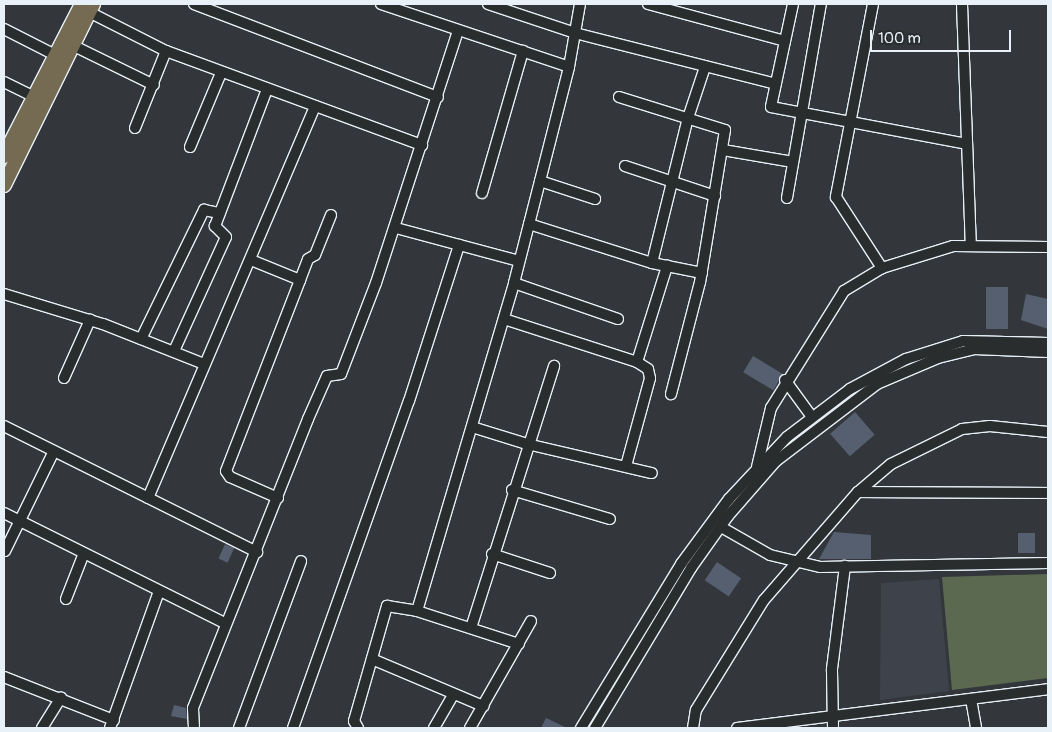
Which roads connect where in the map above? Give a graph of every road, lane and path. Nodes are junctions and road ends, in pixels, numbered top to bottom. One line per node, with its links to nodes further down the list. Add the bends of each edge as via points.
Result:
1 (194, 4): 27 (street)
2 (381, 4): 12 (street)
3 (488, 4): 13 (street)
4 (580, 4): 13 (street)
5 (648, 4): 14 (street)
6 (793, 4): 14 (street)
7 (821, 4): 30 (street)
8 (874, 4): 32 (street)
9 (962, 4): 34 (street)
10 (88, 6): 15 (highway); 16 (street); 18 (highway)
11 (4, 30): 18 (street)
12 (458, 31): 17 (street); 27 (street)
13 (575, 33): 19 (street); 20 (street)
14 (785, 41): 23 (street)
15 (72, 45): 18 (highway); 24 (street)
16 (166, 51): 21 (street); 24 (street)
17 (523, 51): 19 (street); 44 (street)
18 (61, 57): 26 (highway); 43 (highway)
19 (569, 67): 41 (street)
20 (705, 67): 23 (street); 31 (street)
21 (222, 73): 25 (street); 36 (street)
22 (4, 82): 26 (street)
23 (776, 84): 30 (street, via 771,106)
24 (154, 85): 33 (street)
25 (267, 89): 29 (street); 48 (street)
26 (35, 96): 38 (highway)
27 (438, 97): 35 (street)
28 (619, 97): 31 (street)
29 (315, 106): 35 (street); 55 (street)
30 (801, 115): 32 (street); 39 (street)
31 (688, 118): 37 (street, via 723,128); 42 (street)
32 (851, 125): 34 (street); 59 (street, via 836,197)
33 (135, 128)
34 (967, 144): 52 (street)
35 (422, 146): 51 (street)
36 (190, 147)
37 (723, 150): 39 (street); 45 (street)
38 (4, 156)
39 (793, 162): 46 (street)
40 (625, 166): 42 (street)
41 (540, 181): 47 (street); 50 (street)
42 (672, 182): 45 (street); 57 (street)
43 (4, 185)
44 (482, 192)
45 (715, 196): 60 (street)
46 (787, 198)
47 (595, 199)
48 (220, 213): 67 (street, via 204,210); 69 (street, via 215,229 226,237)
49 (331, 215): 61 (street, via 315,255 308,259)
50 (528, 224): 56 (street); 57 (street)
51 (396, 228): 53 (street); 90 (street, via 341,374 327,376)
52 (971, 244): 54 (street); 59 (street, via 931,251)
53 (459, 245): 56 (street); 123 (street, via 409,401)
54 (1048, 247)
55 (251, 260): 61 (street); 72 (street)
56 (519, 261): 62 (street)
57 (652, 262): 58 (street)
58 (668, 266): 60 (street); 71 (street)
59 (882, 268): 75 (street, via 844,291)
60 (702, 272): 76 (street)
61 (300, 280): 90 (street, via 226,471 230,477)
62 (514, 283): 64 (street); 65 (street)
63 (4, 294): 66 (street)
64 (504, 319): 71 (street); 79 (street)
65 (618, 319)
66 (90, 320): 67 (street); 74 (street)
67 (142, 339): 69 (street)
68 (1048, 343): 77 (street, via 963,341 906,359 850,389)
69 (174, 351): 72 (street)
70 (1048, 352): 94 (street, via 974,350 938,358 877,384 776,461)
71 (637, 362): 83 (street, via 648,369 650,378)
72 (204, 364): 89 (street)
73 (554, 366): 81 (street)
74 (64, 378)
75 (785, 380): 77 (street); 84 (street, via 771,408)
76 (671, 394)
77 (812, 418): 84 (street)
78 (4, 426): 82 (street)
79 (472, 426): 81 (street); 106 (street)
80 (1048, 432): 87 (street, via 990,426 962,429 891,464)
81 (527, 444): 83 (street); 86 (street)
82 (54, 451): 89 (street); 93 (street)
83 (626, 466): 85 (street)
84 (757, 467): 127 (street, via 681,564)
85 (652, 473)
86 (512, 490): 92 (street); 98 (street)
87 (858, 492): 88 (street); 100 (street)
88 (1048, 493)
89 (148, 498): 96 (street)
90 (278, 498): 96 (street)
91 (4, 513): 93 (street)
92 (610, 519)
93 (20, 521): 95 (street); 97 (street)
94 (721, 527): 100 (street, via 770,554); 128 (street, via 691,568)
95 (5, 551)
96 (257, 552): 108 (street)
97 (84, 554): 104 (street); 105 (street)
98 (492, 554): 103 (street); 109 (street)
99 (300, 561): 122 (street)
100 (795, 561): 102 (street, via 820,567); 129 (street, via 764,600 696,710)
101 (1048, 563): 102 (street)
102 (845, 566): 118 (street, via 832,669)
103 (550, 572)
104 (158, 592): 108 (street); 119 (street)
105 (66, 599)
106 (417, 611): 109 (street); 111 (street, via 387,606)
107 (531, 621): 110 (street)
108 (225, 623): 121 (street, via 193,708)
109 (471, 628): 110 (street)
110 (519, 644): 117 (street)
111 (372, 659): 114 (street); 124 (street, via 354,721)
112 (4, 677): 115 (street)
113 (1048, 689): 116 (street)
114 (454, 694): 117 (street); 125 (street)
115 (60, 698): 119 (street); 120 (street)
116 (971, 699): 118 (street); 132 (street)
117 (483, 706): 126 (street)
118 (831, 716): 130 (street); 131 (street)
119 (112, 724)
120 (42, 728)
121 (194, 728)
122 (239, 728)
123 (293, 728)
124 (358, 728)
125 (434, 728)
126 (470, 728)
127 (581, 728)
128 (595, 728)
129 (693, 728)
130 (737, 728)
131 (833, 728)
132 (976, 728)

